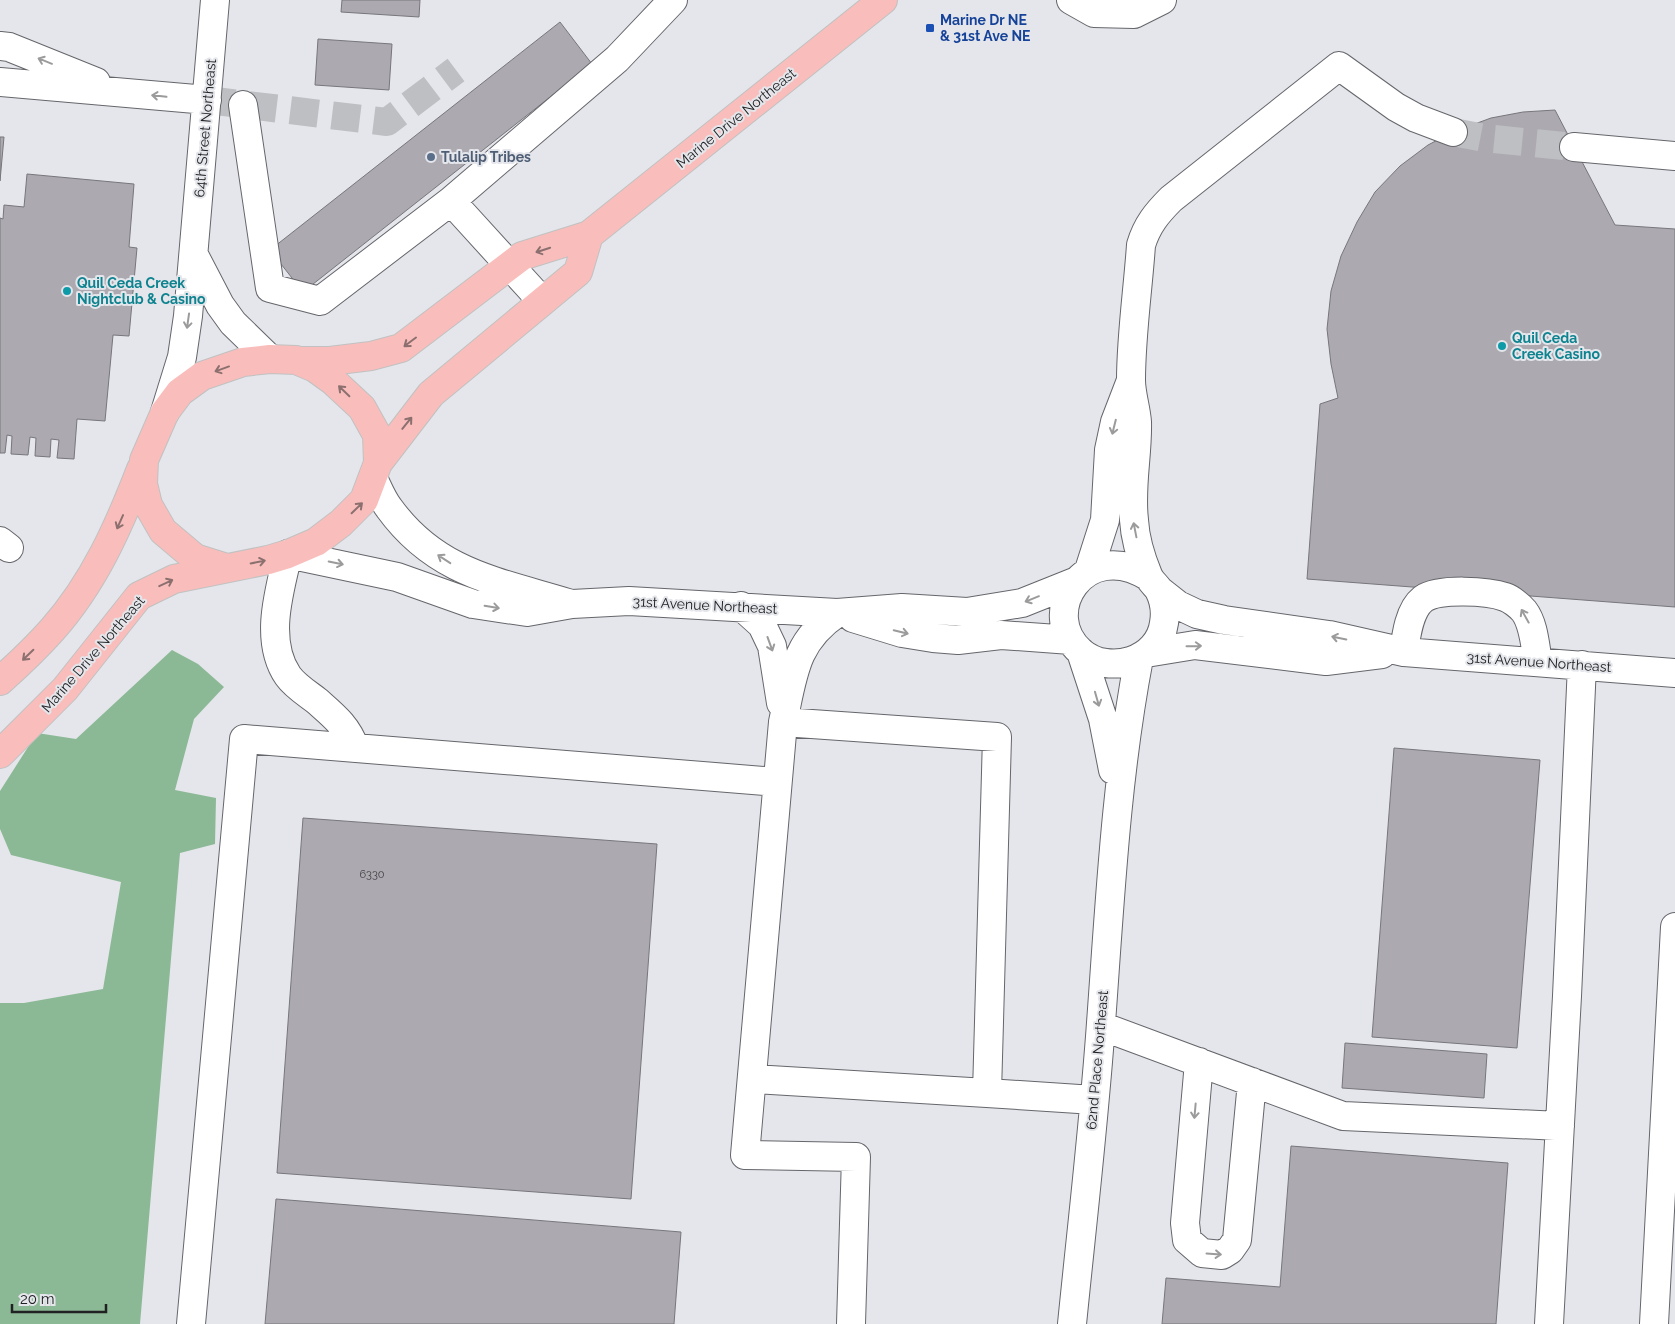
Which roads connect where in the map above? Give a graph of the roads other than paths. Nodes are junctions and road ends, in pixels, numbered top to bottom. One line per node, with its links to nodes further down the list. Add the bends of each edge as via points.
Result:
1 (215, 0): 9 (street, 64th Street Northeast)
2 (674, 0): 14 (street, via 617,59)
3 (883, 0): 15 (main road, Marine Drive Northeast)
4 (1071, 0): 5 (street, via 1094,13 1134,14)
5 (1162, 0)
6 (0, 46): 8 (street, one-way to 6)
7 (0, 82): 8 (street)
8 (123, 92): 9 (street, one-way to 8)
9 (207, 100): 16 (street, 64th Street Northeast)
10 (243, 105): 14 (street, via 270,288 320,301)
11 (1453, 132): 20 (street, via 1396,107 1339,66 1155,214 1141,245)
12 (1574, 147): 13 (street)
13 (1675, 156)
14 (451, 201): 17 (street)
15 (589, 235): 17 (main road, Marine Drive Northeast, one-way to 17, via 522,256); 18 (main road, via 578,272)
16 (194, 255): 19 (street, via 233,323); 21 (street, 64th Street Northeast, one-way to 21, via 182,357)
17 (510, 266): 18 (street); 19 (main road, Marine Drive Northeast, one-way to 19, via 401,348 330,361)
18 (542, 301): 23 (main road, one-way to 18, via 431,394)
19 (283, 360): 21 (main road, Marine Drive Northeast, one-way to 21, via 243,362 202,376 180,392); 23 (main road, one-way to 19, via 377,435 362,408 315,368)
20 (1131, 382): 26 (street, one-way to 26, via 1115,422 1109,450 1105,520); 27 (street, one-way to 20, via 1139,550 1134,520 1137,422)
21 (165, 412): 22 (main road, Marine Drive Northeast)
22 (144, 460): 25 (main road, via 143,484 148,505 163,531 195,558); 37 (main road, one-way to 37, via 121,522 101,560 53,630)
23 (376, 470): 24 (main road, Marine Drive Northeast, one-way to 23, via 316,542 341,523 364,500); 28 (street, 31st Avenue Northeast, one-way to 23, via 478,577 447,562 420,543 388,508)
24 (288, 554): 25 (main road, Marine Drive Northeast, one-way to 24); 28 (street, 31st Avenue Northeast, one-way to 28, via 397,576 473,604 527,612); 39 (street, via 277,604 276,652 289,677 342,722)
25 (227, 568): 40 (main road, Marine Drive Northeast, one-way to 25, via 65,688 139,596 174,579)
26 (1083, 576): 27 (street, via 1104,565 1120,564 1135,568); 30 (street, 31st Avenue Northeast, one-way to 30, via 1022,603 991,609 943,612 902,608); 31 (street, via 1068,594 1064,610 1066,625)
27 (1154, 584): 32 (street, 31st Avenue Northeast, one-way to 27, via 1329,635 1197,614 1178,605); 33 (street, via 1165,607 1164,624 1158,641)
28 (572, 604): 29 (street, 31st Avenue Northeast, via 629,601)
29 (741, 606): 30 (street, 31st Avenue Northeast); 38 (street, one-way to 38, via 762,625 772,646)
30 (837, 613): 31 (street, 31st Avenue Northeast, one-way to 31, via 933,638 958,640 1001,635); 38 (street, via 820,625 805,643 794,672)
31 (1076, 646): 33 (street, via 1096,661 1114,665); 42 (street, 62nd Place Northeast, one-way to 42, via 1103,719)
32 (1404, 652): 33 (street, 31st Avenue Northeast, one-way to 32, via 1195,645 1326,661); 34 (street, 31st Avenue Northeast); 34 (street, one-way to 32, via 1533,633 1524,611 1506,597 1475,592 1437,593 1422,600 1411,619)
33 (1142, 656): 42 (street, 62nd Place Northeast, via 1125,737)
34 (1538, 662): 35 (street, 31st Avenue Northeast)
35 (1582, 665): 36 (street, 31st Avenue Northeast); 50 (street)
36 (1675, 673)
37 (0, 682)
38 (783, 722): 41 (street); 48 (street, via 997,737)
39 (355, 748): 41 (street); 52 (street, via 244,739)
40 (0, 754)
41 (777, 782): 46 (street)
42 (1118, 796): 44 (street, 62nd Place Northeast)
43 (1675, 927): 51 (street)
44 (1101, 1026): 45 (street); 49 (street, 62nd Place Northeast)
45 (1199, 1062): 47 (street); 47 (street, one-way to 47, via 1184,1223 1187,1240 1202,1253 1222,1255 1237,1240)
46 (752, 1079): 48 (street); 53 (street, via 746,1155 856,1157)
47 (1252, 1082): 50 (street, via 1344,1116)
48 (987, 1094): 49 (street)
49 (1094, 1100): 54 (street, 62nd Place Northeast)
50 (1560, 1126): 55 (street)
51 (1666, 1293): 56 (street)
52 (191, 1324)
53 (851, 1324)
54 (1072, 1324)
55 (1548, 1324)
56 (1654, 1324)

